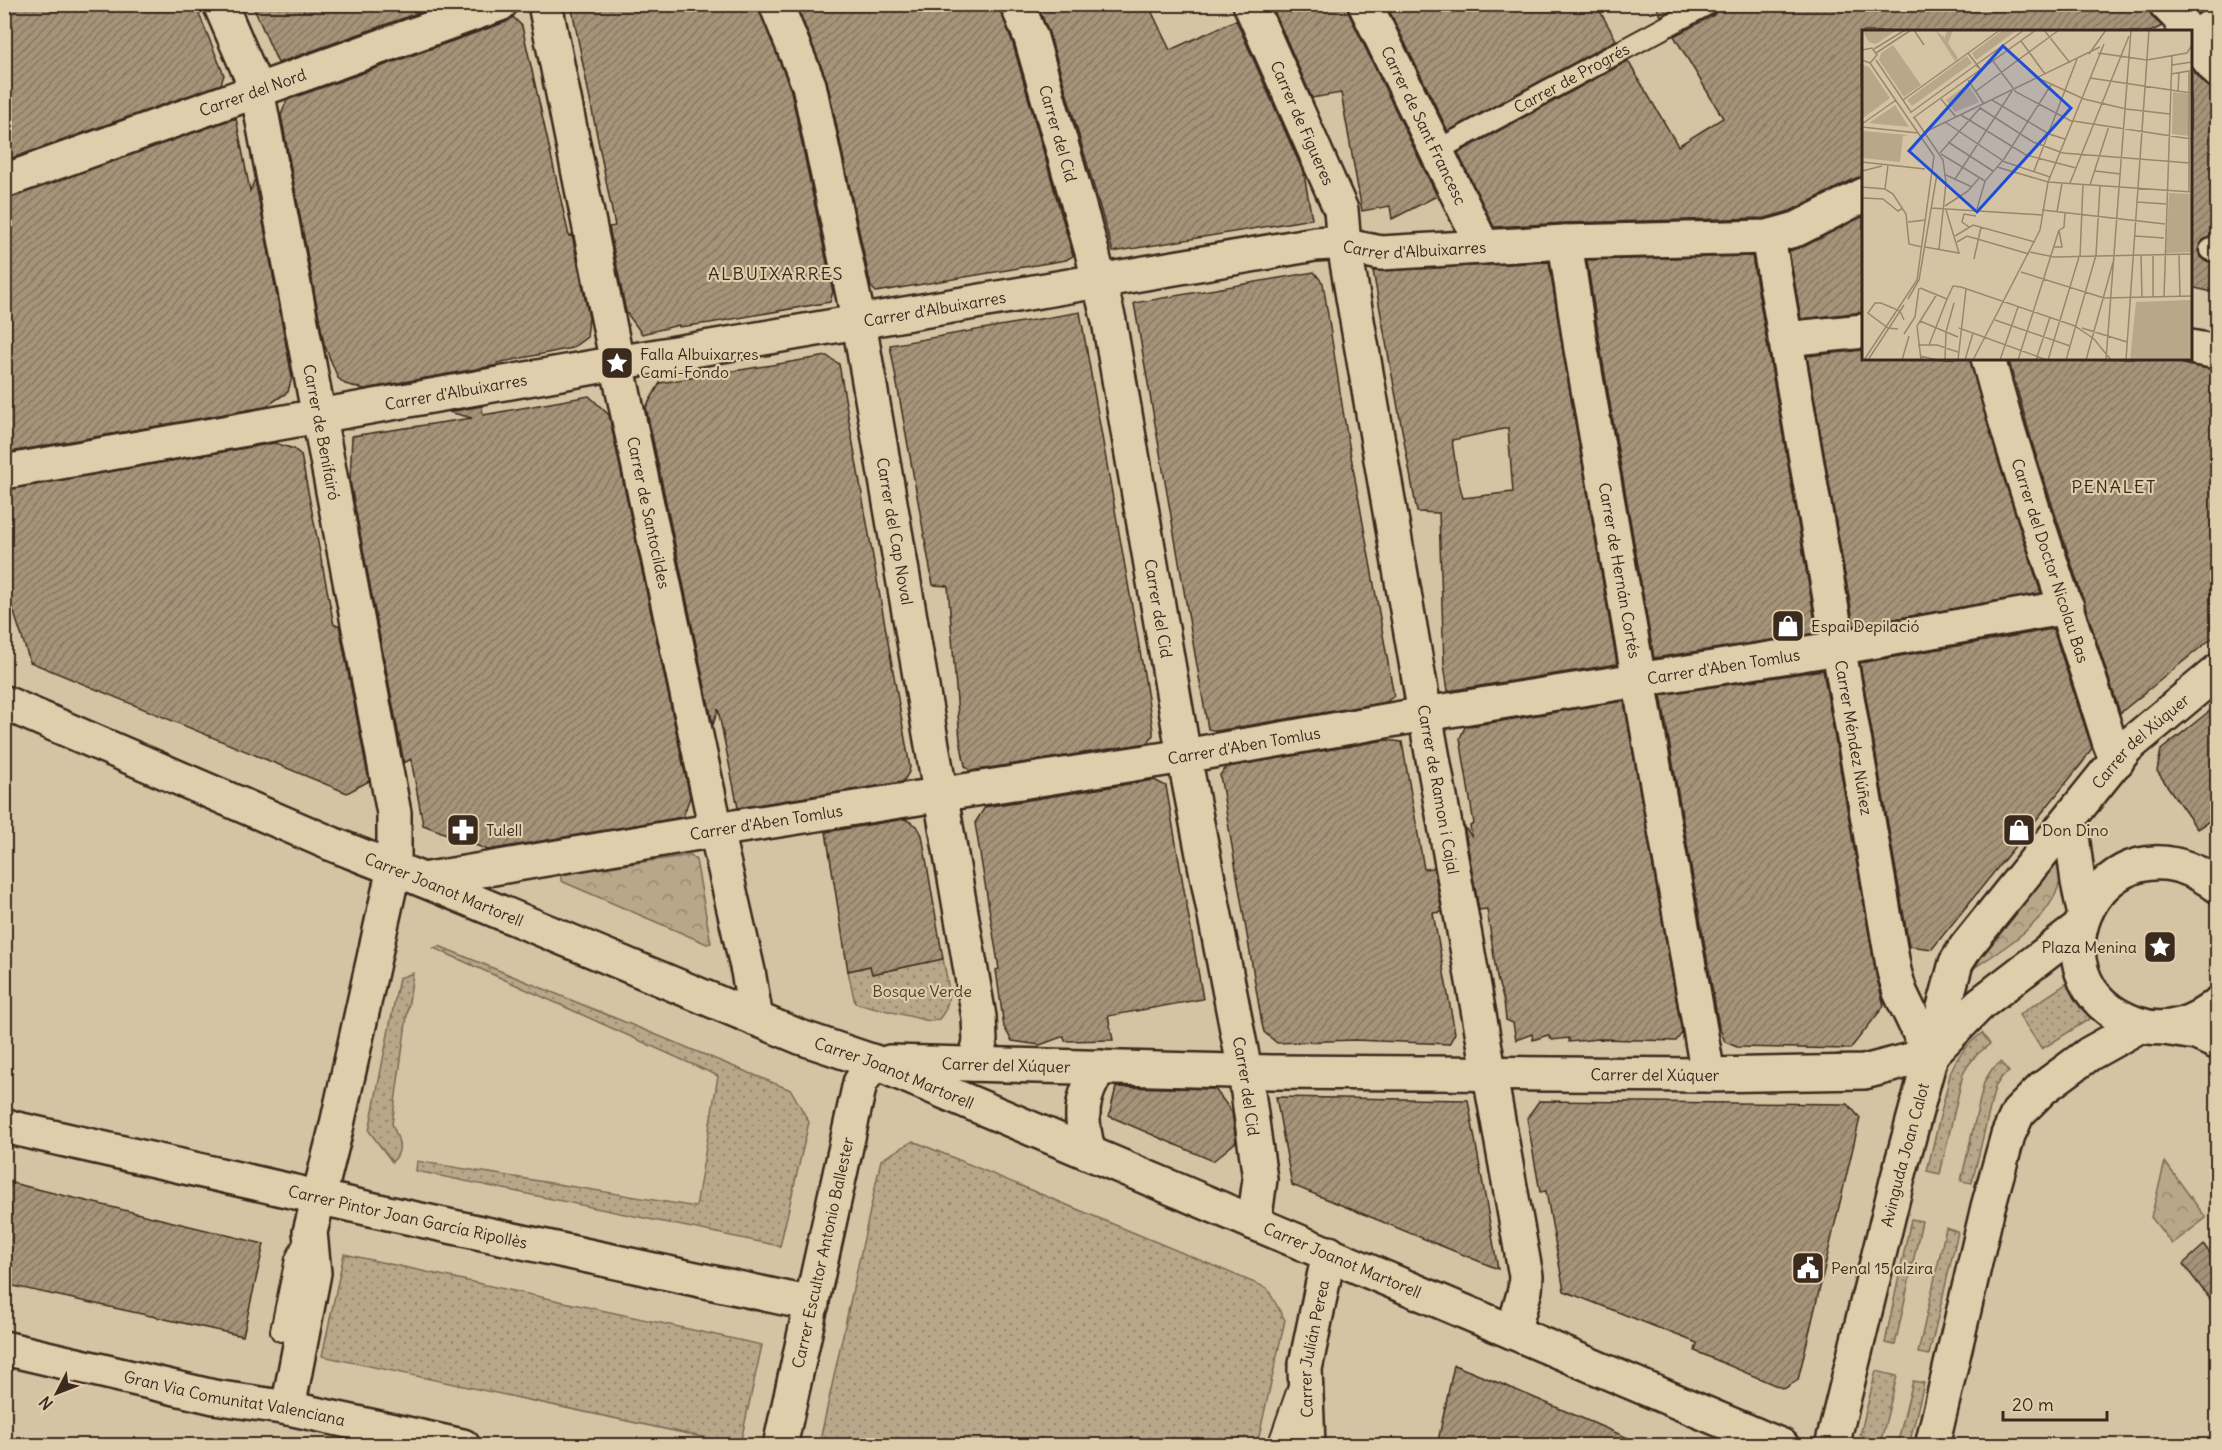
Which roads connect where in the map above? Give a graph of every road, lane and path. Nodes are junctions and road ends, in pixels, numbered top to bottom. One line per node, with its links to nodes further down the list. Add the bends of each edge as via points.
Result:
1 (220, 4): 13 (street, Carrer de Benifairó)
2 (500, 4): 13 (street, Carrer del Nord)
3 (546, 4): 28 (street, Carrer de Santocildes)
4 (776, 4): 22 (street, Carrer del Cap Noval, via 810,85)
5 (1017, 4): 21 (street, Carrer del Cid, via 1031,38)
6 (1250, 4): 19 (street, Carrer de Figueres, via 1341,210)
7 (1365, 4): 14 (street, Carrer de Sant Francesc)
8 (1708, 4): 14 (lane, Carrer de Progrés)
9 (2166, 4): 10 (street)
10 (2191, 30)
11 (2193, 32): 12 (street)
12 (2217, 71)
13 (257, 90): 15 (street, Carrer del Nord); 29 (street, Carrer de Benifairó)
14 (1436, 151): 20 (street, Carrer de Sant Francesc)
15 (4, 182)
16 (1862, 196): 17 (street, Carrer d'Albuixarres, via 1797,229)
17 (1768, 237): 18 (street, Carrer d'Albuixarres); 24 (street, Carrer Méndez Núñez)
18 (1565, 242): 20 (street, Carrer d'Albuixarres); 35 (street, Carrer de Hernán Cortés)
19 (1344, 245): 20 (street, Carrer d'Albuixarres, via 1381,252); 21 (street, Carrer d'Albuixarres, via 1315,244); 37 (street, Carrer de Ramon i Cajal)
20 (1483, 247)
21 (1100, 282): 22 (street, Carrer d'Albuixarres); 38 (street, Carrer del Cid)
22 (859, 323): 28 (street, Carrer d'Albuixarres); 40 (street, Carrer del Cap Noval)
23 (1862, 331): 24 (street)
24 (1785, 339): 32 (street, Carrer Méndez Núñez)
25 (2192, 347): 26 (street)
26 (2217, 352)
27 (1989, 360): 31 (street, Carrer del Doctor Nicolau Bas, via 2006,426)
28 (617, 363): 29 (street, Carrer d'Albuixarres); 42 (street, Carrer de Santocildes)
29 (320, 415): 30 (street, Carrer d'Albuixarres); 43 (street, Carrer de Benifairó)
30 (4, 472)
31 (2067, 607): 32 (street, Carrer d'Aben Tomlus); 39 (street, Carrer del Doctor Nicolau Bas)
32 (1839, 648): 35 (street, Carrer d'Aben Tomlus); 50 (street, Carrer Méndez Núñez, via 1894,971)
33 (2217, 671): 39 (street, Carrer del Xúquer, via 2137,737)
34 (4, 678): 36 (street, via 8,692)
35 (1640, 680): 37 (street, Carrer d'Aben Tomlus); 56 (street, Carrer de Hernán Cortés)
36 (5, 703): 43 (street, Carrer Joanot Martorell)
37 (1425, 714): 38 (street, Carrer d'Aben Tomlus); 55 (street, Carrer de Ramon i Cajal)
38 (1184, 756): 40 (street, Carrer d'Aben Tomlus); 54 (street, Carrer del Cid)
39 (2118, 761): 41 (street, Carrer del Xúquer)
40 (942, 794): 42 (street, Carrer d'Aben Tomlus); 52 (street, Carrer del Cap Noval, via 980,1017 980,1042)
41 (2070, 820): 45 (street); 50 (street, Carrer del Xúquer, via 1956,963)
42 (716, 830): 43 (street, Carrer d'Aben Tomlus); 47 (street, Carrer de Santocildes)
43 (408, 874): 47 (street, Carrer Joanot Martorell); 59 (street, Carrer de Benifairó)
44 (2213, 878): 45 (street, via 2165,863 2126,870 2095,894)
45 (2082, 920): 48 (street, via 2078,945 2086,981 2109,1010); 50 (street, via 1980,1004)
46 (2217, 1004): 48 (street, via 2205,1015 2184,1024)
47 (756, 1019): 51 (street, Carrer Joanot Martorell)
48 (2152, 1027): 49 (street, via 2196,1033); 75 (street, via 2089,1054 2043,1088 2018,1113 2008,1134 1988,1206)
49 (2217, 1043)
50 (1930, 1055): 56 (street, Carrer del Xúquer, via 1864,1072); 74 (street, Avinguda Joan Calot)
51 (874, 1062): 52 (street, Carrer del Xúquer); 58 (street, Carrer Joanot Martorell); 63 (street, Carrer Escultor Antonio Ballester, via 860,1083)
52 (974, 1064): 53 (street, Carrer del Xúquer)
53 (1100, 1067): 54 (street, Carrer del Xúquer); 58 (street, Carrer del Xúquer, via 1083,1104 1083,1134)
54 (1245, 1071): 55 (street, Carrer del Xúquer); 60 (street, Carrer del Cid, via 1260,1179)
55 (1488, 1073): 56 (street, Carrer del Xúquer); 65 (street, Carrer de Ramon i Cajal, via 1526,1276)
56 (1708, 1074)
57 (4, 1126): 59 (street, Carrer Pintor Joan García Ripollès)
58 (1089, 1153): 60 (street, Carrer Joanot Martorell)
59 (318, 1197): 61 (street, Carrer de Benifairó); 63 (street, Carrer Pintor Joan García Ripollès)
60 (1254, 1223): 62 (street, Carrer Joanot Martorell)
61 (310, 1232): 64 (lane, via 296,1258); 68 (street, Carrer de Benifairó, via 314,1273)
62 (1329, 1253): 65 (street, Carrer Joanot Martorell); 67 (street, Carrer Julián Perea)
63 (812, 1304): 70 (street, Carrer Escultor Antonio Ballester)
64 (281, 1331)
65 (1513, 1332): 73 (street, Carrer Joanot Martorell)
66 (4, 1348): 68 (street, Gran Via Comunitat Valenciana, via 214,1396)
67 (1305, 1369): 71 (lane); 72 (street, Carrer Julián Perea)
68 (288, 1408): 69 (street, Gran Via Comunitat Valenciana)
69 (463, 1446)
70 (780, 1446)
71 (1278, 1446)
72 (1308, 1446)
73 (1782, 1446)
74 (1832, 1446)
75 (1932, 1446)

